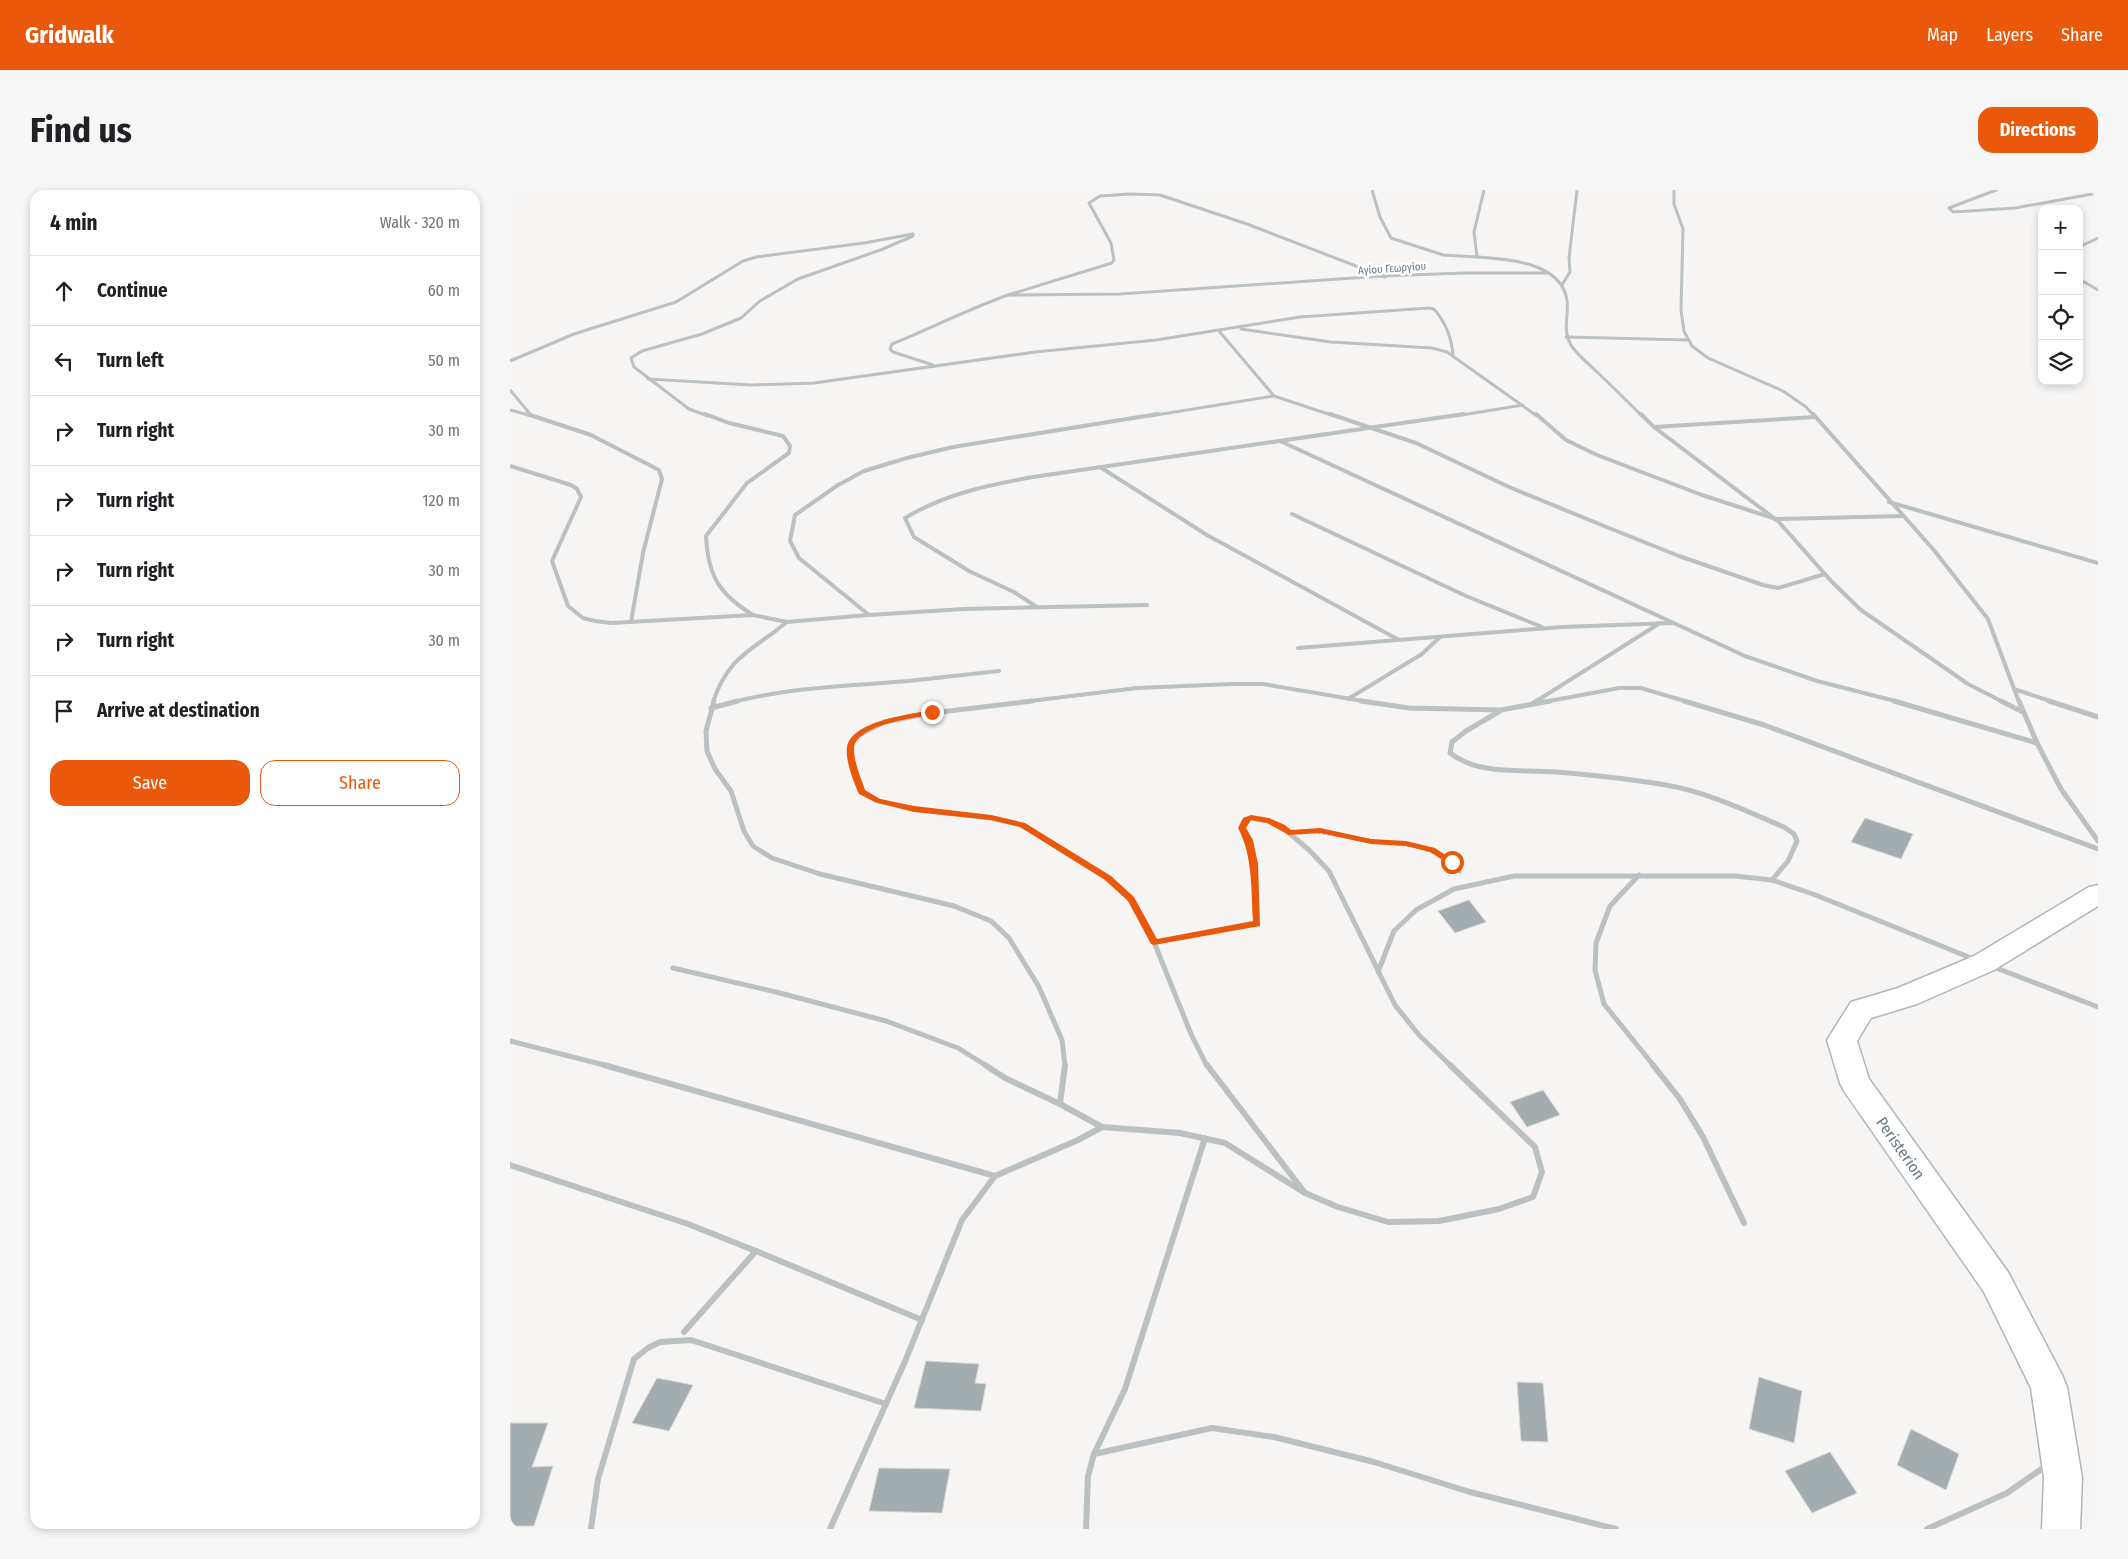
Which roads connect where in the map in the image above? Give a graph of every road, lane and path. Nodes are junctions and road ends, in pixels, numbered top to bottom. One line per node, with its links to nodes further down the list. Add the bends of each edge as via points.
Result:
1 (1372, 190): 9 (street, via 1391,238 1444,255)
2 (1484, 190): 9 (street, via 1474,229 1473,245)
3 (1577, 190): 13 (street, via 1570,272)
4 (1674, 190): 19 (street, via 1674,204 1683,229 1681,310 1684,331)
5 (1996, 190): 6 (street, via 1948,208 1953,212 2015,208)
6 (2098, 193)
7 (2098, 238): 8 (street)
8 (2083, 245)
9 (1477, 257): 10 (street, via 1520,262)
10 (1548, 273): 11 (street, Αγίου Γεωργίου); 13 (street)
11 (1385, 277): 15 (street, Αγίου Γεωργίου, via 1100,295); 15 (street, via 1217,213 1160,195 1130,194 1100,196 1089,203 1114,247 1112,263)
12 (2083, 281): 14 (street)
13 (1562, 285): 18 (street, via 1567,298)
14 (2098, 290)
15 (1008, 295): 22 (street, via 892,344 890,349 898,354)
16 (1238, 328): 17 (street); 20 (street, via 1331,342 1432,348); 20 (street, via 1300,317 1429,308 1434,309 1446,325 1453,344)
17 (1219, 331): 22 (street); 25 (street)
18 (1566, 338): 19 (street); 30 (street, via 1604,381)
19 (1689, 340): 29 (street, via 1708,358 1783,391)
20 (1453, 356): 26 (street)
21 (510, 361): 23 (street, via 574,334 676,302 742,261 756,256 914,234 883,249 798,279 760,301 741,318 702,334 642,351 631,358 634,368)
22 (938, 366): 23 (street, via 814,383 751,385)
23 (648, 378): 43 (street, via 690,410 783,436 790,446 788,453 747,483 706,536 706,559 717,586 740,608)
24 (510, 390): 28 (street)
25 (1274, 396): 31 (street); 44 (street, via 953,447 864,471 838,485 795,515 790,541 799,558)
26 (1523, 405): 31 (street); 38 (street, via 1566,440 1597,456)
27 (510, 410): 28 (street)
28 (532, 416): 45 (street, via 591,435 659,470 662,479 643,553)
29 (1815, 417): 30 (street); 35 (street)
30 (1654, 427): 38 (street)
31 (1376, 428): 32 (street); 40 (street, via 1678,556 1763,585 1778,588)
32 (1280, 441): 34 (street); 48 (street)
33 (510, 466): 45 (street, via 571,485 581,497 552,561 568,607 577,616 591,622)
34 (1100, 467): 42 (street, via 975,489 918,508 905,518 914,537); 51 (street, via 1208,535)
35 (1888, 502): 37 (street); 39 (street)
36 (1292, 514): 49 (street, via 1466,596)
37 (1902, 516): 38 (street); 54 (street, via 1933,549 1988,619)
38 (1776, 519): 40 (street)
39 (2098, 563)
40 (1825, 574): 59 (street, via 1861,610 1915,648 1968,684)
41 (1147, 605): 42 (street)
42 (1037, 607): 44 (street)
43 (753, 615): 45 (street); 46 (street)
44 (869, 615): 46 (street)
45 (631, 622)
46 (787, 622): 57 (street, via 730,668)
47 (1660, 622): 48 (street); 49 (street); 56 (street)
48 (1676, 623): 61 (street, via 1745,656 1817,681)
49 (1545, 628): 50 (street)
50 (1440, 637): 51 (street); 55 (street, via 1422,654)
51 (1399, 640): 52 (street)
52 (1298, 648)
53 (999, 671): 57 (street, via 816,687 756,696)
54 (2014, 689): 59 (street); 60 (street)
55 (1348, 699): 58 (street, via 1409,708); 70 (street, via 1263,684 1136,688 913,716 884,722 859,734 853,741 850,749 862,792 878,801 914,809 1022,825 1108,878 1132,899)
56 (1529, 706): 58 (street); 64 (street, via 1619,688 1641,688 1764,725)
57 (711, 708): 76 (street, via 706,750 738,806 753,846 767,856 813,872 974,913 1002,929 1018,949 1050,1008 1065,1051)
58 (1501, 710): 67 (street, via 1452,742 1450,753 1476,767 1619,778 1706,794 1794,834 1797,841 1788,861)
59 (2023, 712): 61 (street)
60 (2098, 717)
61 (2037, 743): 63 (street, via 2061,789)
62 (1289, 833): 65 (street, via 1269,821 1246,820 1242,828 1249,840); 68 (path, via 1320,831 1432,850 1452,862); 73 (street, via 1328,871)
63 (2098, 841)
64 (2098, 849)
65 (1254, 864): 70 (path, via 1257,924)
66 (1639, 874): 67 (street); 68 (street, via 1514,876); 82 (street, via 1610,906 1596,943 1595,970 1604,1004 1680,1098 1703,1137)
67 (1772, 880): 71 (street)
68 (1471, 885): 73 (street, via 1454,888 1416,910 1394,931)
69 (2098, 894): 71 (street, Peristerion)
70 (1154, 942): 81 (street, via 1209,1070)
71 (1984, 963): 74 (street); 88 (street, Peristerion, via 1907,996 1861,1010 1842,1040 1855,1082 1996,1282 2049,1387)
72 (673, 968): 76 (street, via 886,1021 958,1048 1004,1078)
73 (1378, 972): 81 (street, via 1395,1005 1419,1035 1535,1147 1542,1172 1533,1197 1499,1209 1439,1221 1388,1222)
74 (2098, 1007)
75 (510, 1041): 80 (street)
76 (1060, 1104): 77 (street)
77 (1102, 1127): 78 (street); 80 (street)
78 (1205, 1138): 81 (street, via 1226,1143); 87 (street, via 1125,1389)
79 (510, 1165): 83 (street, via 688,1224)
80 (995, 1176): 84 (street, via 962,1220)
81 (1305, 1193)
82 (1744, 1223)
83 (756, 1251): 84 (street); 85 (street)
84 (922, 1320): 86 (street)
85 (684, 1332)
86 (886, 1404): 89 (street, via 692,1340 663,1340 647,1346 634,1359 598,1479); 90 (street)
87 (1094, 1454): 91 (street, via 1088,1476); 92 (street, via 1212,1428 1274,1437 1374,1462 1470,1492)
88 (2060, 1457): 93 (street, via 2007,1493); 94 (street, Peristerion, via 2064,1478)
89 (591, 1529)
90 (830, 1529)
91 (1086, 1529)
92 (1616, 1529)
93 (1929, 1529)
94 (2061, 1529)

